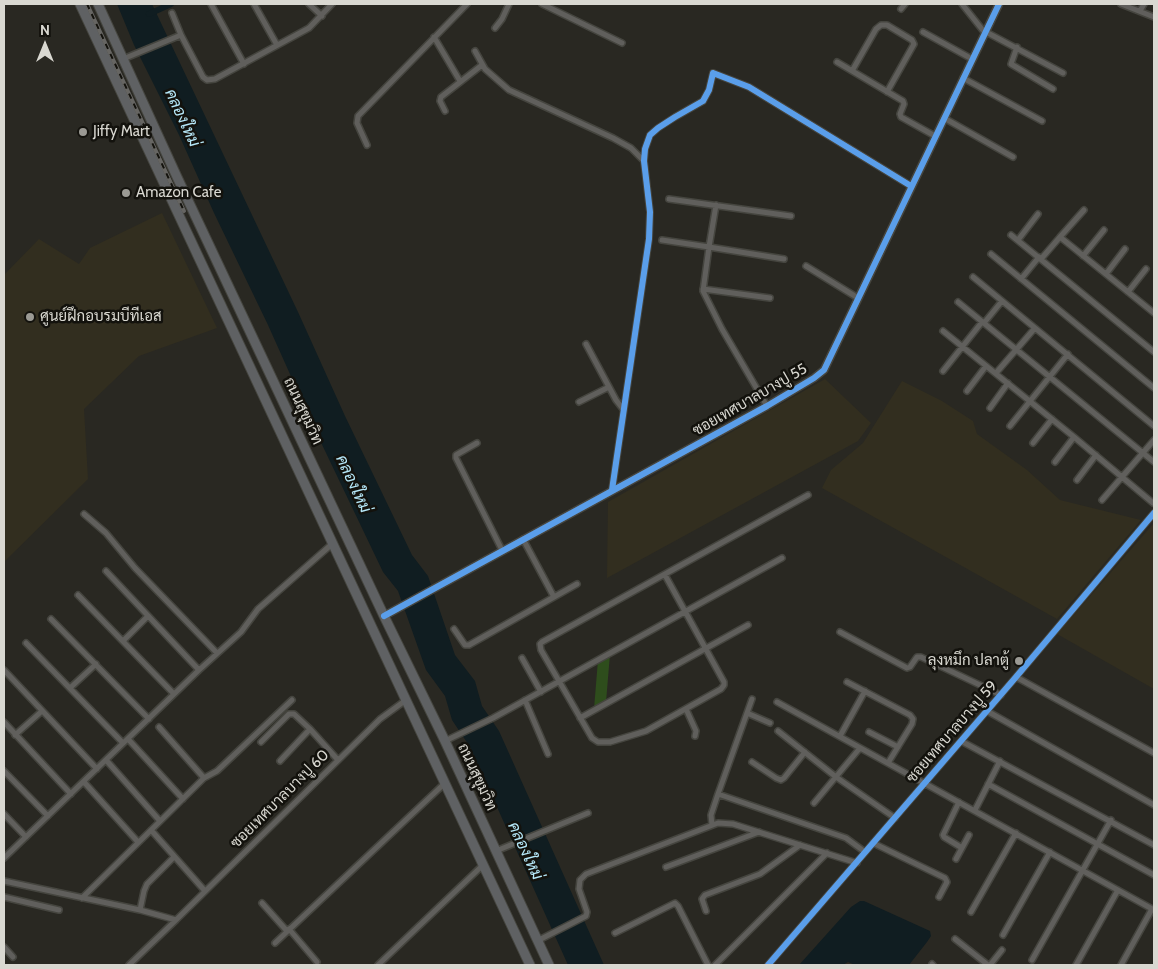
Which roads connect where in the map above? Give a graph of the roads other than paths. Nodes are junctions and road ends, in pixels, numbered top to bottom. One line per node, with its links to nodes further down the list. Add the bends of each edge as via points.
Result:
1 (80, 4): 105 (highway, ถนนสุขุมวิท)
2 (98, 4): 27 (highway, ถนนสุขุมวิท)
3 (211, 4): 30 (street)
4 (254, 4): 24 (street)
5 (308, 4): 16 (street)
6 (332, 4): 16 (street)
7 (466, 4): 22 (street)
8 (509, 4): 18 (street)
9 (542, 4): 23 (street)
10 (962, 4): 20 (street)
11 (999, 4): 20 (street, ซอยเทศบาลบางปู 55)
12 (1121, 4): 14 (street)
13 (1144, 4): 14 (street)
14 (1140, 11): 17 (street)
15 (172, 13): 21 (street)
16 (322, 16): 24 (street, via 309,28)
17 (1154, 17)
18 (495, 28)
19 (923, 32): 28 (street)
20 (985, 32): 25 (street); 28 (street, ซอยเทศบาลบางปู 55)
21 (181, 35): 27 (street); 30 (street, via 207,80)
22 (434, 37): 35 (street); 42 (street, via 358,116 357,122)
23 (622, 42)
24 (277, 45): 30 (street)
25 (1017, 47): 33 (street); 36 (street, via 1011,64)
26 (475, 52): 31 (street)
27 (128, 57): 102 (highway, ถนนสุขุมวิท, via 177,177)
28 (972, 59): 34 (street, ซอยเทศบาลบางปู 55)
29 (837, 62): 32 (street)
30 (244, 64)
31 (482, 65): 35 (street); 44 (street, via 510,90 613,138)
32 (852, 72): 37 (street); 37 (street, via 876,29 880,24 887,25 914,44)
33 (1063, 73)
34 (963, 78): 39 (street, ซอยเทศบาลบางปู 55); 40 (street)
35 (460, 81): 38 (street, via 441,98)
36 (1053, 90)
37 (887, 92): 41 (street, via 904,102 901,117)
38 (445, 111)
39 (944, 118): 41 (street, ซอยเทศบาลบางปู 55); 43 (street)
40 (1042, 121)
41 (935, 136): 45 (street, ซอยเทศบาลบางปู 55)
42 (367, 145)
43 (1013, 157)
44 (644, 161): 45 (street, via 650,135 703,102 714,73 749,87); 94 (street, via 650,224)
45 (911, 186): 70 (street, ซอยเทศบาลบางปู 55)
46 (669, 199): 47 (street)
47 (716, 205): 50 (street); 56 (street)
48 (1084, 210): 53 (street)
49 (1038, 214): 55 (street)
50 (791, 216)
51 (1104, 230): 59 (street)
52 (1011, 235): 55 (street)
53 (1060, 237): 59 (street); 60 (street)
54 (662, 240): 56 (street)
55 (1018, 240): 60 (street)
56 (709, 247): 61 (street); 67 (street)
57 (1125, 249): 64 (street)
58 (991, 254): 66 (street)
59 (1083, 256): 64 (street)
60 (1040, 258): 66 (street); 80 (street)
61 (784, 259)
62 (806, 266): 70 (street)
63 (1146, 269): 68 (street)
64 (1106, 274): 68 (street)
65 (972, 277): 71 (street)
66 (1021, 278): 88 (street)
67 (703, 289): 69 (street); 92 (street)
68 (1128, 292): 73 (street)
69 (770, 298)
70 (858, 298): 92 (street, ซอยเทศบาลบางปู 55, via 824,370)
71 (1002, 301): 74 (street); 75 (street)
72 (958, 302): 74 (street)
73 (1153, 309)
74 (983, 323): 78 (street); 79 (street)
75 (1035, 328): 79 (street); 81 (street)
76 (943, 330): 78 (street)
77 (586, 344): 87 (street)
78 (963, 346): 82 (street); 83 (street)
79 (1016, 350): 84 (street); 85 (street)
80 (1154, 352)
81 (1068, 354): 85 (street); 97 (street)
82 (986, 366): 84 (street); 89 (street)
83 (943, 371)
84 (996, 374): 86 (street)
85 (1050, 377): 90 (street); 103 (street)
86 (1008, 383): 90 (street); 93 (street)
87 (609, 387): 91 (street); 94 (street)
88 (1154, 388)
89 (967, 391)
90 (1030, 401): 95 (street); 96 (street)
91 (579, 402)
92 (766, 406): 110 (street, ซอยเทศบาลบางปู 55)
93 (990, 408)
94 (623, 409): 110 (street)
95 (1052, 419): 98 (street); 101 (street)
96 (1010, 426)
97 (1154, 426)
98 (1074, 437): 104 (street); 106 (street)
99 (1154, 440): 103 (street)
100 (477, 443): 118 (street, via 456,458)
101 (1033, 443)
102 (307, 451): 105 (highway); 127 (highway, ถนนสุขุมวิท)
103 (1143, 453): 107 (street); 108 (street)
104 (1096, 455): 108 (street); 109 (street)
105 (292, 458): 117 (highway, ถนนสุขุมวิท)
106 (1055, 462)
107 (1154, 462)
108 (1121, 477): 112 (street); 113 (street)
109 (1077, 480)
110 (612, 490): 116 (street, ซอยเทศบาลบางปู 55)
111 (808, 495): 121 (street)
112 (1102, 500)
113 (1153, 503)
114 (1154, 513): 140 (street, ซอยเทศบาลบางปู 59)
115 (84, 514): 135 (street, via 106,533)
116 (523, 539): 118 (street, ซอยเทศบาลบางปู 55); 124 (street)
117 (332, 544): 135 (street, via 258,609 248,624); 150 (highway, ถนนสุขุมวิท)
118 (502, 550): 127 (street, ซอยเทศบาลบางปู 55)
119 (782, 558): 125 (street)
120 (106, 572): 126 (street)
121 (665, 575): 125 (street); 141 (street, via 542,642 541,650)
122 (577, 584): 124 (street)
123 (78, 595): 132 (street)
124 (554, 597): 130 (street, via 469,645 465,645)
125 (685, 612): 134 (street); 141 (street)
126 (148, 616): 132 (street); 139 (street)
127 (384, 616): 169 (highway, ถนนสุขุมวิท)
128 (52, 619): 137 (street)
129 (748, 625): 134 (street)
130 (454, 629)
131 (840, 632): 147 (street, via 907,668 921,657)
132 (123, 641): 146 (street)
133 (26, 643): 143 (street)
134 (705, 649): 153 (street, via 724,685); 157 (street)
135 (217, 653): 139 (street)
136 (522, 658): 145 (street)
137 (96, 664): 143 (street); 158 (street)
138 (4, 670): 154 (street)
139 (199, 670): 146 (street)
140 (1016, 677): 147 (street, ซอยเทศบาลบางปู 59); 175 (street)
141 (559, 682): 145 (street); 157 (street)
142 (848, 682): 144 (street)
143 (70, 688): 168 (street)
144 (865, 691): 167 (street); 172 (street, via 912,716 913,722)
145 (540, 692): 151 (street)
146 (174, 694): 158 (street)
147 (1001, 695): 155 (street, ซอยเทศบาลบางปู 59)
148 (752, 699): 156 (street)
149 (292, 700): 186 (street, via 217,771)
150 (406, 700): 179 (street, ซอยเทศบาลบางปู 60, via 380,719); 188 (highway, ถนนสุขุมวิท)
151 (525, 700): 169 (street); 176 (street)
152 (777, 702): 167 (street)
153 (686, 709): 157 (street, via 641,734 610,742 594,740); 166 (street, via 696,731)
154 (42, 711): 165 (street); 183 (street)
155 (987, 711): 170 (street, ซอยเทศบาลบางปู 59); 196 (street)
156 (747, 713): 160 (street); 192 (street)
157 (580, 718)
158 (149, 719): 168 (street)
159 (4, 722): 165 (street)
160 (770, 723)
161 (160, 727): 186 (street)
162 (310, 729): 171 (street, via 297,715 289,714); 178 (street); 179 (street)
163 (778, 731): 174 (street)
164 (869, 732): 172 (street)
165 (15, 734): 191 (street)
166 (694, 736)
167 (840, 736): 173 (street)
168 (126, 741): 177 (street); 193 (street)
169 (445, 741): 216 (highway, ถนนสุขุมวิท)
170 (961, 741): 180 (street); 189 (street, ซอยเทศบาลบางปู 59)
171 (261, 742)
172 (898, 747): 182 (street)
173 (860, 748): 182 (street); 185 (street)
174 (805, 752): 181 (street, via 780,780); 185 (street)
175 (1154, 753)
176 (548, 754)
177 (106, 760): 183 (street); 203 (street)
178 (280, 760)
179 (338, 760): 230 (street, ซอยเทศบาลบางปู 60)
180 (1000, 761): 190 (street); 202 (street)
181 (752, 762)
182 (888, 763): 189 (street)
183 (97, 769): 187 (street)
184 (4, 771): 200 (street)
185 (836, 777): 195 (street); 201 (street)
186 (204, 778): 193 (street)
187 (84, 782): 191 (street); 210 (street)
188 (444, 783): 224 (highway, ถนนสุขุมวิท); 241 (street)
189 (925, 783): 194 (street); 201 (street, ซอยเทศบาลบางปู 59)
190 (988, 784): 197 (street); 212 (street)
191 (71, 794): 200 (street)
192 (718, 794): 204 (street, via 711,815); 217 (street, via 846,838)
193 (183, 799): 203 (street)
194 (959, 802): 197 (street); 215 (street, via 943,835)
195 (814, 803)
196 (1154, 806)
197 (975, 810): 207 (street)
198 (588, 813): 216 (street)
199 (4, 814): 209 (street)
200 (48, 816): 209 (street)
201 (895, 818): 211 (street, ซอยเทศบาลบางปู 59)
202 (1111, 820): 212 (street); 214 (street)
203 (160, 821): 205 (street)
204 (712, 825): 206 (street, via 728,822); 245 (street, via 586,874 578,884 587,912 585,918)
205 (151, 830): 210 (street); 220 (street)
206 (759, 832): 213 (street); 225 (street)
207 (1016, 833): 218 (street); 239 (street)
208 (969, 835): 215 (street)
209 (26, 837): 221 (street)
210 (138, 842): 233 (street)
211 (874, 843): 217 (street, ซอยเทศบาลบางปู 59); 232 (street, via 945,878 947,882)
212 (1098, 844): 226 (street); 227 (street)
213 (800, 845): 219 (street); 237 (street, via 760,874 705,895 702,899)
214 (1154, 845)
215 (962, 848): 222 (street)
216 (496, 852): 245 (highway, ถนนสุขุมวิท)
217 (865, 852): 223 (street, ซอยเทศบาลบางปู 59)
218 (1050, 852): 226 (street); 243 (street)
219 (827, 853): 223 (street); 257 (street)
220 (174, 857): 230 (street); 236 (street, via 147,884)
221 (4, 858)
222 (956, 860)
223 (857, 863): 258 (street, ซอยเทศบาลบางปู 59)
224 (483, 865): 253 (street); 254 (highway, ถนนสุขุมวิท)
225 (666, 867)
226 (1082, 871): 229 (street); 250 (street)
227 (1154, 876)
228 (4, 881): 233 (street)
229 (1118, 890): 238 (street); 260 (street)
230 (205, 891): 240 (street, ซอยเทศบาลบางปู 60)
231 (4, 897): 235 (street)
232 (939, 897)
233 (82, 898): 236 (street)
234 (262, 903): 241 (street)
235 (59, 910)
236 (140, 910): 240 (street)
237 (706, 910)
238 (1153, 910): 261 (street)
239 (971, 912)
240 (176, 920): 252 (street, ซอยเทศบาลบางปู 60)
241 (288, 930): 246 (street); 251 (street)
242 (616, 933): 256 (street, via 675,903)
243 (1003, 935)
244 (955, 939): 259 (street)
245 (537, 941): 255 (highway, ถนนสุขุมวิท)
246 (276, 943)
247 (4, 947): 249 (street)
248 (1002, 950): 259 (street)
249 (13, 957)
250 (1032, 960)
251 (317, 962)
252 (129, 965)
253 (378, 965)
254 (530, 965)
255 (549, 965)
256 (708, 965)
257 (715, 965)
258 (768, 965)
259 (989, 965)
260 (1076, 965)
261 (1121, 965)

